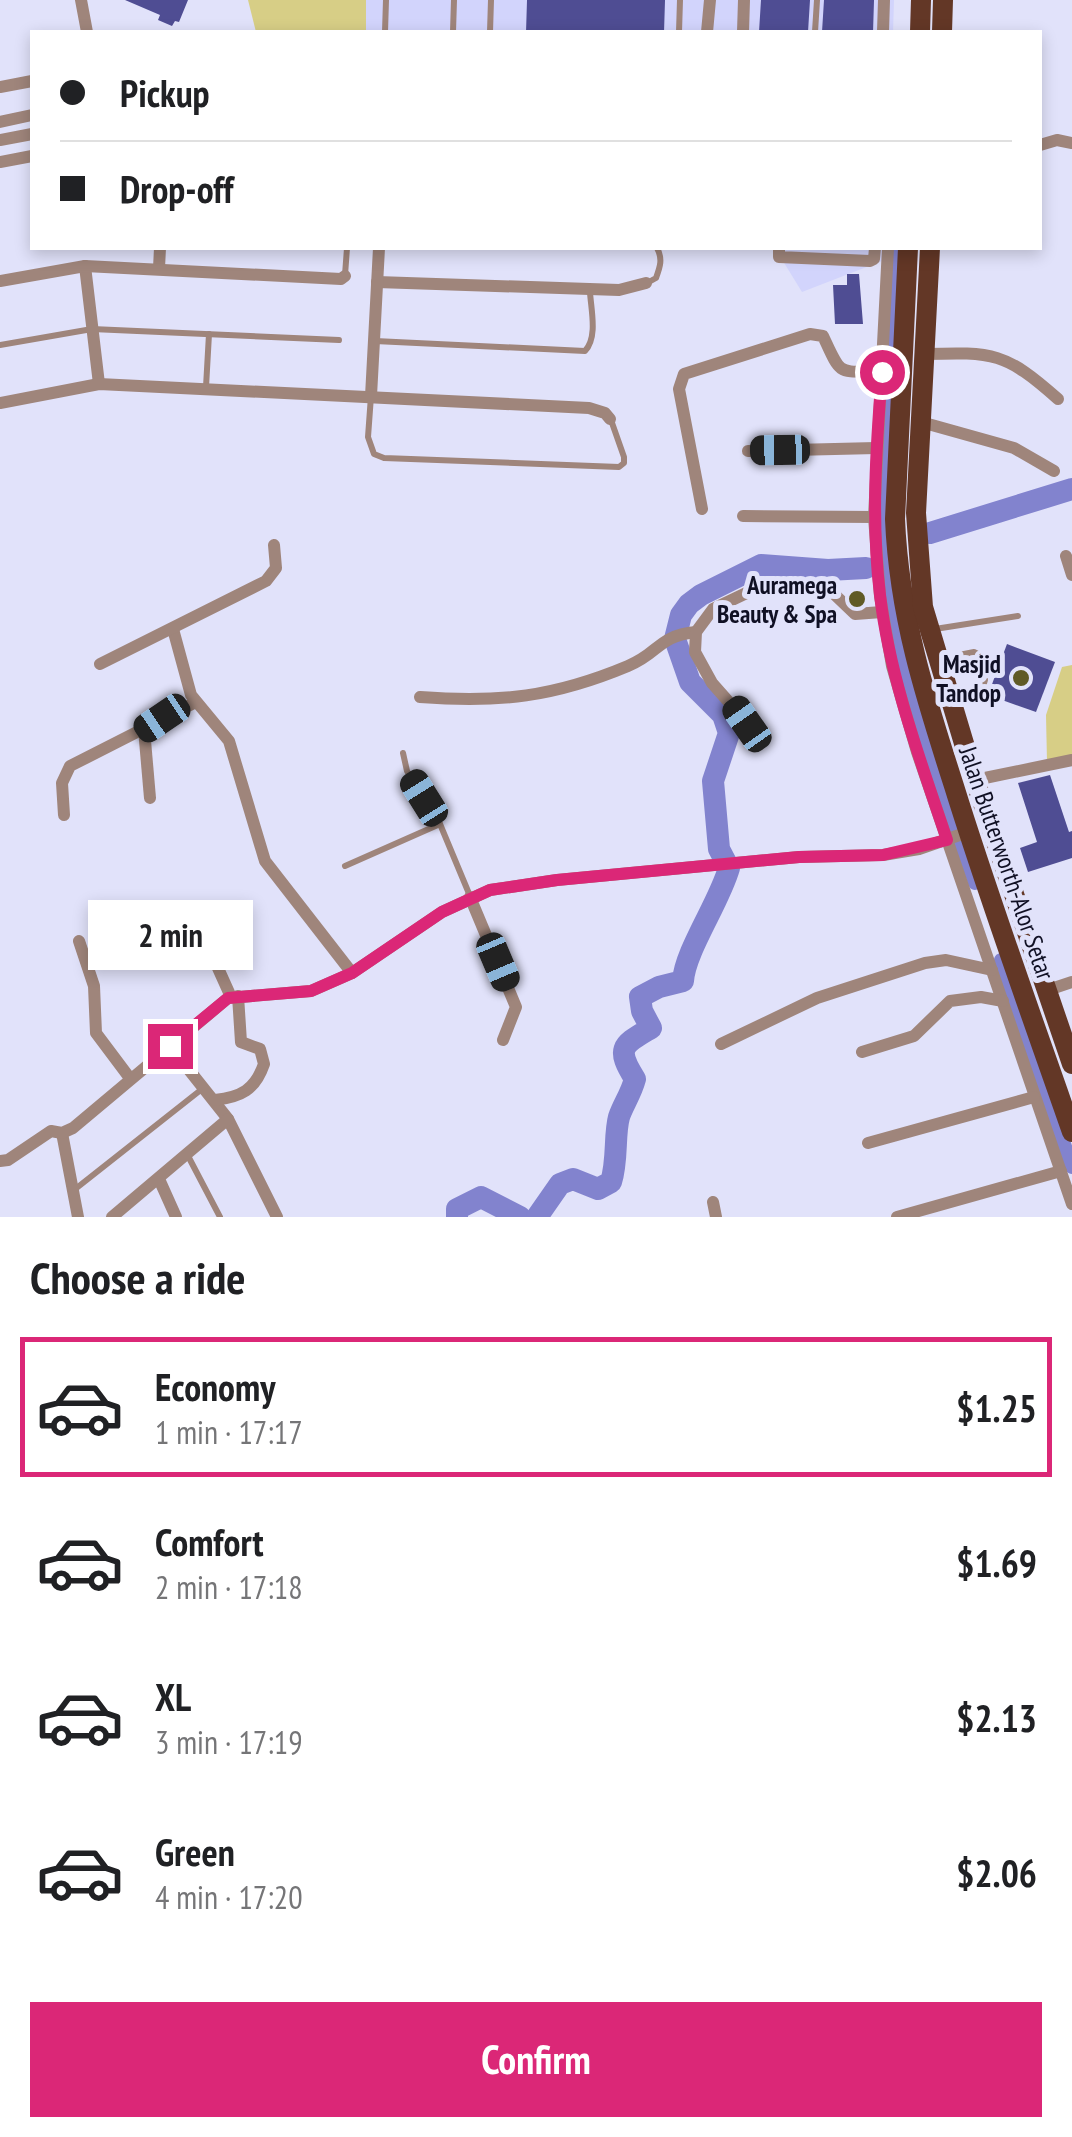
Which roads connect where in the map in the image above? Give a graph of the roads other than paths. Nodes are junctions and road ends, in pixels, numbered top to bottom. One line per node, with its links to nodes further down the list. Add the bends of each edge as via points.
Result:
1 (80, 0): 12 (street)
2 (386, 0): 13 (lane)
3 (454, 0): 14 (lane)
4 (490, 0): 15 (lane)
5 (680, 0): 16 (lane)
6 (710, 0): 17 (street)
7 (744, 0): 18 (street)
8 (817, 0): 19 (lane)
9 (884, 0): 20 (street)
10 (921, 0): 21 (main road)
11 (943, 0): 22 (main road)
12 (87, 30)
13 (385, 30)
14 (453, 30)
15 (490, 30)
16 (679, 30)
17 (708, 30)
18 (742, 30)
19 (815, 30)
20 (883, 30)
21 (920, 30)
22 (942, 30)
23 (30, 81): 24 (street)
24 (0, 87)
25 (30, 115): 26 (street)
26 (0, 122)
27 (30, 134): 28 (street)
28 (0, 140)
29 (1072, 142): 30 (street)
30 (1042, 145)
31 (30, 156): 32 (street)
32 (0, 162)
33 (160, 250): 43 (street)
34 (347, 250): 44 (lane)
35 (379, 250): 46 (street)
36 (658, 250): 47 (lane, via 656,278)
37 (779, 250): 41 (street, via 779,257 870,261)
38 (888, 250): 55 (street)
39 (908, 250): 90 (main road, Jalan Butterworth-Alor Setar, via 895,466 897,562 915,662)
40 (930, 250): 54 (main road, Jalan Butterworth-Alor Setar)
41 (875, 253)
42 (85, 266): 43 (street); 45 (street); 49 (street)
43 (159, 268): 44 (street)
44 (344, 276)
45 (0, 281)
46 (377, 282): 48 (street); 52 (street)
47 (646, 283): 48 (street)
48 (590, 290): 52 (lane, via 592,337 585,351)
49 (92, 329): 50 (lane); 53 (lane); 56 (street)
50 (209, 334): 51 (lane); 57 (lane)
51 (339, 340)
52 (374, 341): 58 (street)
53 (0, 345)
54 (924, 354): 59 (street, via 1010,360); 62 (main road, Jalan Butterworth-Alor Setar)
55 (882, 372): 63 (street); 66 (street, via 844,371 823,336 810,334 684,374 679,389)
56 (99, 384): 57 (street); 60 (street)
57 (206, 389): 58 (street)
58 (371, 396): 61 (street, via 589,408); 61 (lane, via 370,448 384,458 619,467 624,457)
59 (1058, 400)
60 (0, 402)
61 (610, 419)
62 (921, 422): 65 (street, via 1014,448); 75 (main road, Jalan Butterworth-Alor Setar, via 918,558)
63 (876, 448): 64 (street); 68 (street)
64 (748, 451)
65 (1054, 471)
66 (702, 509)
67 (742, 516): 68 (street)
68 (874, 517): 72 (street)
69 (274, 545): 74 (street, via 273,576)
70 (1066, 556): 71 (street)
71 (1072, 576)
72 (882, 612): 76 (street, via 855,614 834,593 774,583 713,609); 91 (street, via 902,704)
73 (1018, 616): 75 (lane)
74 (173, 630): 78 (street); 81 (street)
75 (928, 630): 77 (main road, Jalan Butterworth-Alor Setar)
76 (694, 632): 79 (street, via 668,636 638,662 552,693 490,701); 83 (street, via 702,669)
77 (938, 660): 80 (main road, Jalan Butterworth-Alor Setar); 80 (lane, via 978,654 985,686)
78 (100, 664)
79 (420, 697)
80 (950, 700): 86 (main road, Jalan Butterworth-Alor Setar)
81 (196, 702): 82 (street); 97 (street, via 229,741 272,874)
82 (144, 730): 87 (street); 88 (street, via 70,766 62,783)
83 (757, 734)
84 (403, 752): 89 (lane, via 407,771)
85 (1072, 760): 86 (street)
86 (975, 780): 99 (main road, Jalan Butterworth-Alor Setar)
87 (150, 798)
88 (64, 816)
89 (440, 824): 92 (lane); 93 (lane)
90 (968, 832): 91 (street); 113 (main road, Jalan Butterworth-Alor Setar)
91 (947, 840): 93 (street, via 883,855 557,880); 96 (street)
92 (345, 866)
93 (470, 897): 97 (street); 103 (street, via 516,1007)
94 (148, 934): 100 (street, via 167,958 213,957)
95 (79, 942): 108 (street, via 94,986 96,1033)
96 (992, 970): 101 (street); 104 (street, via 946,960 925,963 817,998)
97 (352, 973): 100 (street, via 311,991)
98 (1072, 982): 99 (street)
99 (1048, 990): 102 (main road, Jalan Butterworth-Alor Setar)
100 (234, 996): 105 (street); 111 (street, via 242,1042 260,1049 264,1064 249,1091)
101 (1002, 1001): 106 (street, via 950,1001 914,1036); 110 (street)
102 (1067, 1032): 107 (main road, Jalan Butterworth-Alor Setar)
103 (503, 1040)
104 (721, 1044)
105 (170, 1046): 108 (street); 109 (street)
106 (862, 1052)
107 (1072, 1064)
108 (129, 1077): 114 (street)
109 (204, 1087): 111 (street); 121 (lane)
110 (1034, 1097): 115 (street); 118 (street)
111 (215, 1100): 112 (street)
112 (228, 1119): 116 (street); 128 (street)
113 (1072, 1132)
114 (62, 1133): 117 (street, via 51,1131); 121 (street)
115 (868, 1143)
116 (188, 1154): 119 (street); 127 (lane)
117 (0, 1161)
118 (1061, 1171): 120 (street); 130 (street)
119 (159, 1179): 125 (street); 126 (street)
120 (1069, 1188): 123 (street)
121 (73, 1191): 124 (street)
122 (713, 1202): 129 (street)
123 (1072, 1204)
124 (78, 1217)
125 (112, 1217)
126 (176, 1217)
127 (220, 1217)
128 (277, 1217)
129 (716, 1217)
130 (897, 1217)

